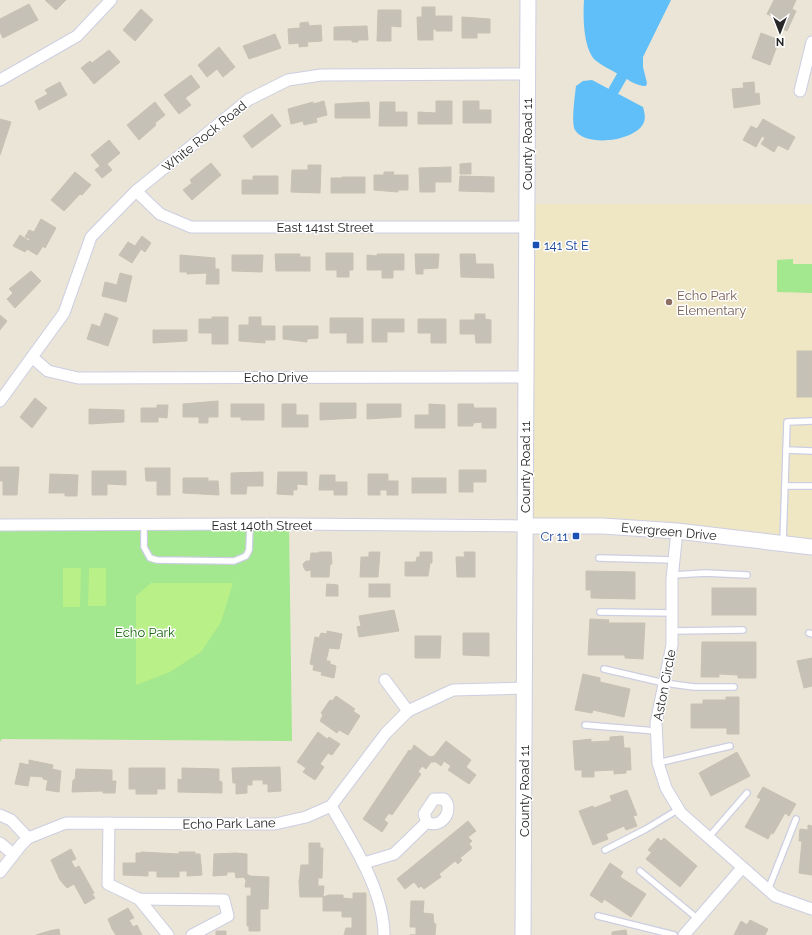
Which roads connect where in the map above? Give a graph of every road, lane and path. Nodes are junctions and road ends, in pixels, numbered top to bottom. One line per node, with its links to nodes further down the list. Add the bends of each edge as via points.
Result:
1 (111, 0): 5 (street, via 77,36)
2 (528, 0): 4 (street, County Road 11)
3 (812, 42): 6 (street)
4 (528, 74): 7 (street, White Rock Road, via 321,75 288,80 248,100); 8 (street, County Road 11)
5 (0, 80)
6 (800, 91)
7 (136, 191): 8 (street, East 141st Street, via 160,214 191,227); 9 (street, White Rock Road, via 91,237 64,313)
8 (527, 227): 10 (street, County Road 11)
9 (32, 357): 10 (street, Echo Drive, via 48,371 78,378); 11 (street, White Rock Road)
10 (526, 377): 20 (street, County Road 11)
11 (0, 401)
12 (812, 421): 13 (lane, via 787,422)
13 (786, 450): 14 (lane); 15 (lane)
14 (812, 450)
15 (785, 486): 16 (lane); 22 (lane)
16 (812, 486)
17 (250, 524): 18 (street, East 140th Street); 18 (lane, via 249,550 246,556 234,561 150,558 144,547); 20 (street, East 140th Street)
18 (144, 525): 19 (street, East 140th Street)
19 (0, 526)
20 (525, 526): 21 (street, Evergreen Drive, via 603,526); 36 (street, County Road 11)
21 (677, 531): 22 (street, Evergreen Drive); 25 (street, Aston Circle)
22 (783, 543): 23 (street, Evergreen Drive)
23 (812, 547)
24 (599, 558): 25 (lane)
25 (674, 560): 26 (street, Aston Circle)
26 (673, 575): 27 (lane); 29 (street, Aston Circle)
27 (747, 575)
28 (600, 612): 29 (lane)
29 (672, 613): 31 (street, Aston Circle)
30 (743, 630): 31 (lane)
31 (672, 631): 34 (street, Aston Circle, via 672,645)
32 (604, 668): 34 (lane)
33 (386, 680): 37 (street)
34 (664, 683): 35 (lane, via 694,687); 39 (street, Aston Circle)
35 (734, 687)
36 (524, 688): 37 (street, Echo Park Lane, via 452,690); 66 (street, County Road 11)
37 (408, 711): 43 (street, Echo Park Lane, via 386,733)
38 (585, 725): 39 (lane)
39 (656, 731): 41 (street, Aston Circle)
40 (730, 746): 41 (lane)
41 (658, 763): 44 (street, Aston Circle, via 666,788)
42 (747, 793): 50 (lane)
43 (331, 806): 48 (street, Echo Park Lane, via 306,817 275,824); 54 (street)
44 (679, 809): 50 (street, Aston Circle); 52 (lane)
45 (0, 815): 49 (street, via 11,820)
46 (796, 819): 58 (lane)
47 (427, 822): 54 (street, via 394,854)
48 (109, 823): 49 (street, Echo Park Lane, via 66,823); 59 (street, via 108,884)
49 (28, 838): 53 (street, Echo Park Lane)
50 (708, 838): 55 (street, Aston Circle)
51 (0, 843): 53 (street)
52 (605, 850)
53 (13, 854): 57 (street, Echo Park Lane)
54 (364, 864): 65 (street, via 384,918)
55 (742, 868): 58 (street, Aston Circle); 62 (street)
56 (640, 871): 62 (lane)
57 (0, 872)
58 (768, 890): 60 (street, Aston Circle, via 775,896)
59 (139, 899): 63 (street); 64 (street, via 224,900 228,916)
60 (812, 909)
61 (598, 916): 67 (lane)
62 (698, 919): 68 (street)
63 (168, 935)
64 (192, 935)
65 (384, 935)
66 (523, 935)
67 (674, 935)
68 (684, 935)

